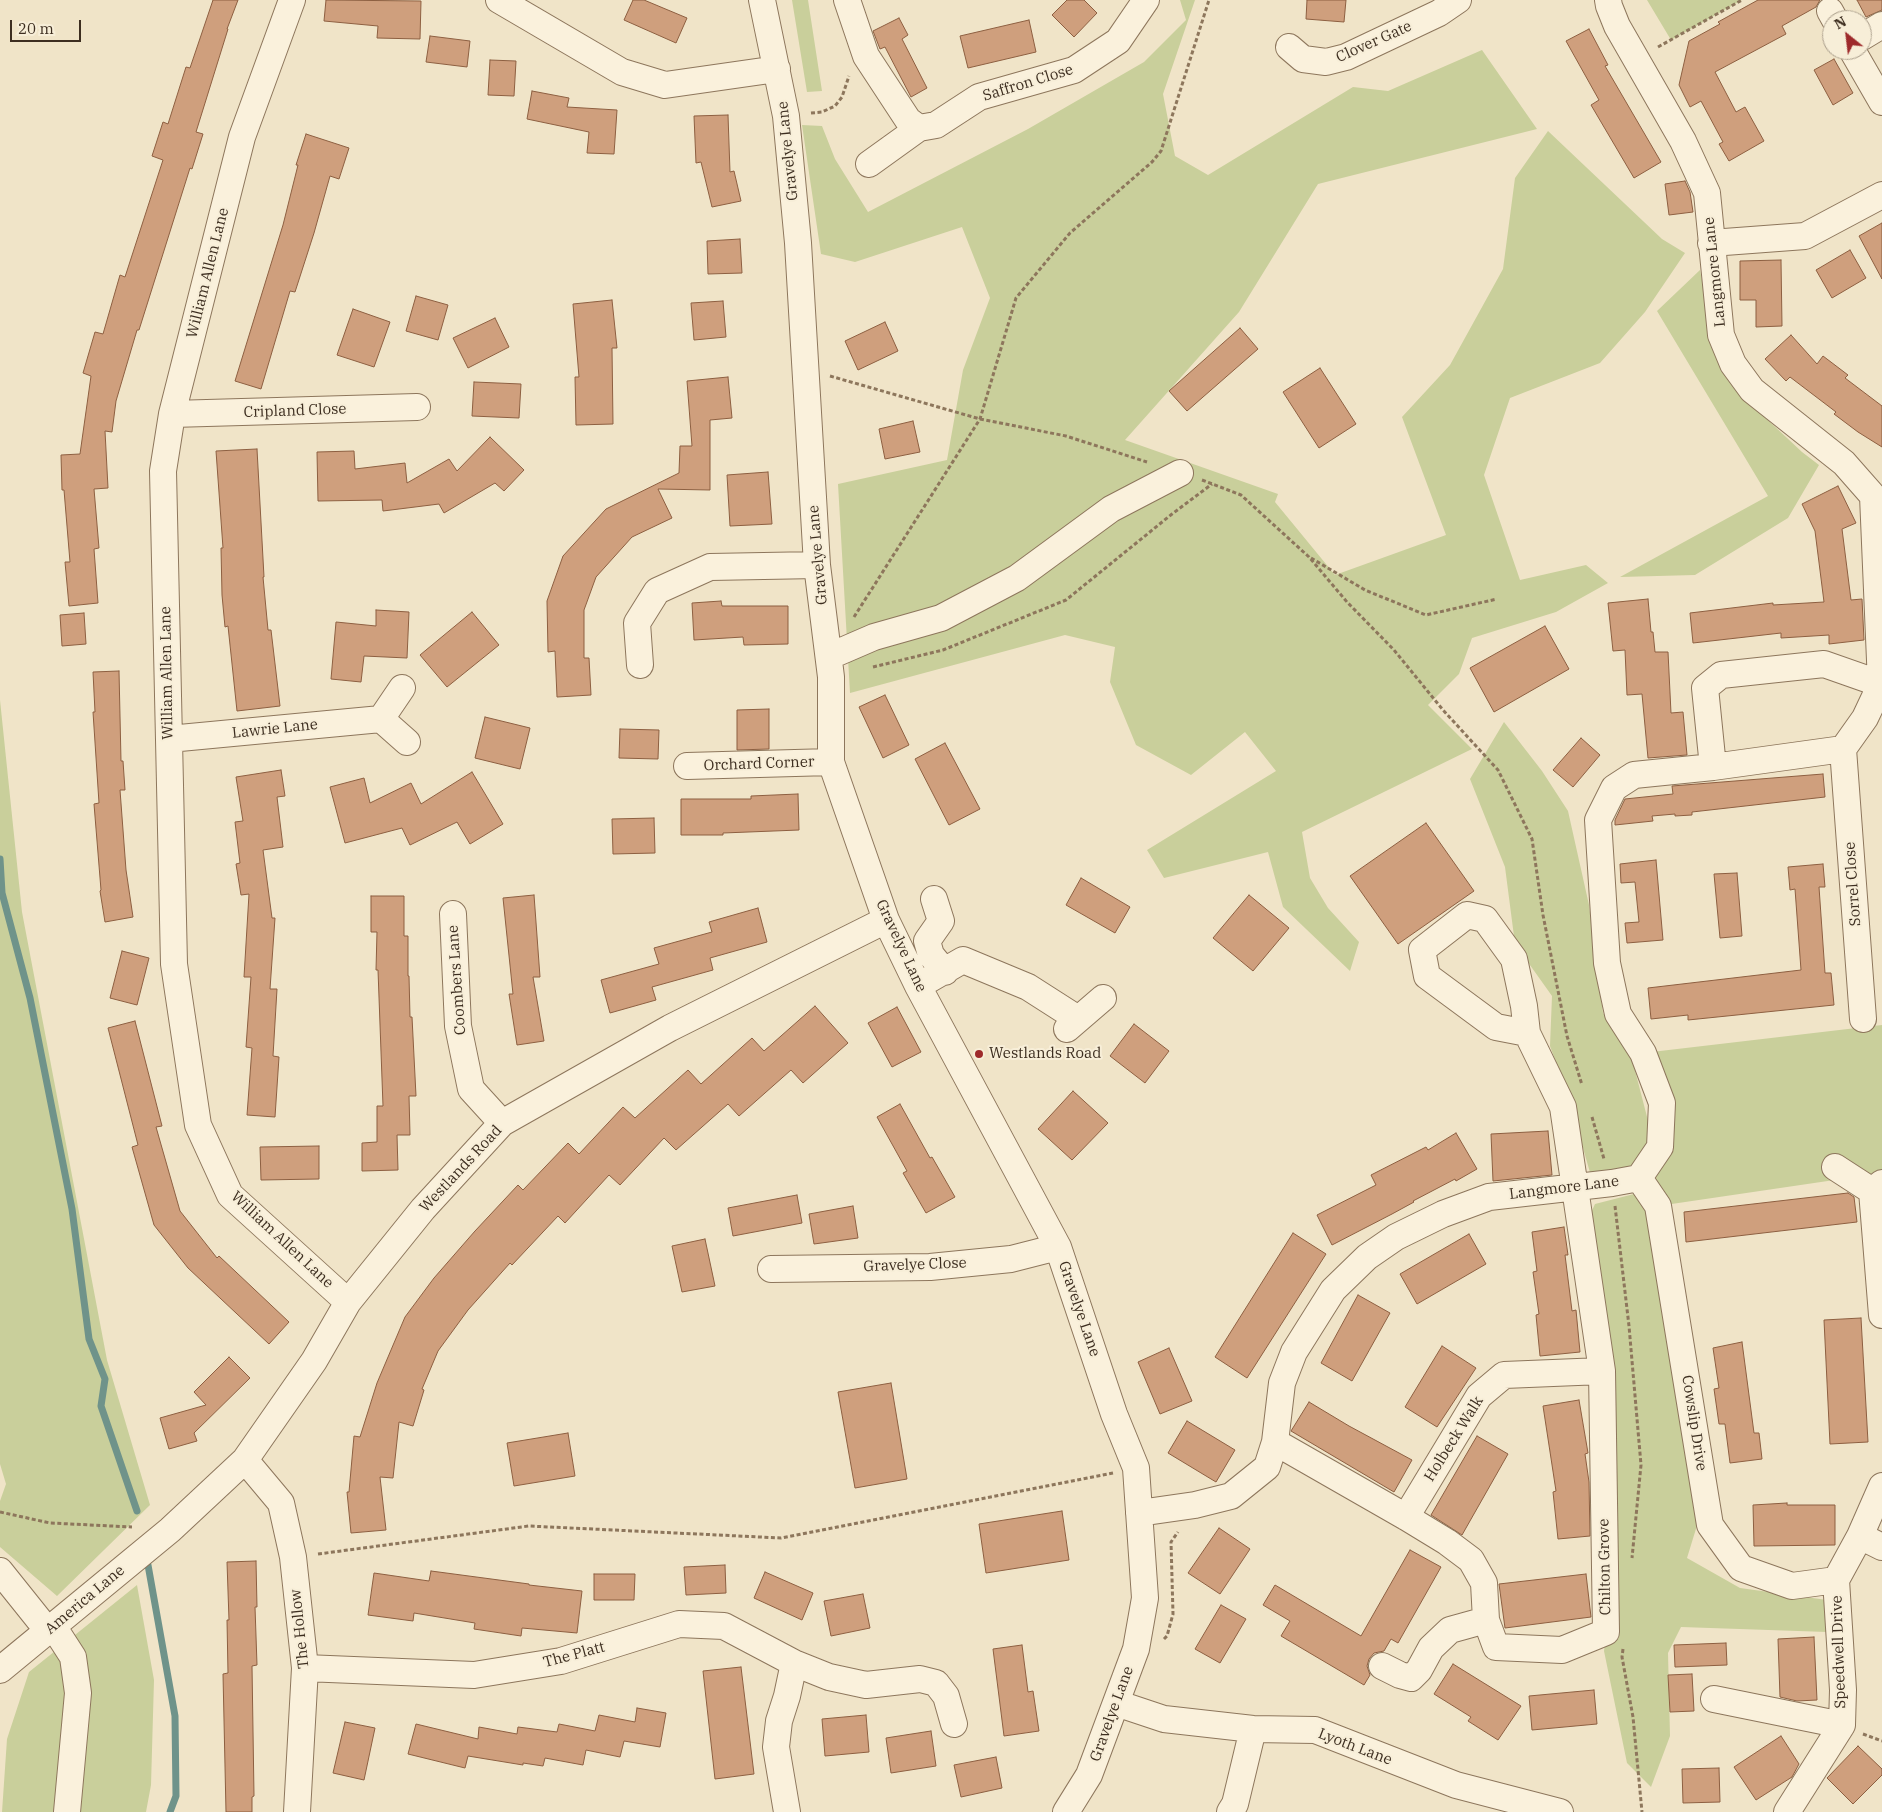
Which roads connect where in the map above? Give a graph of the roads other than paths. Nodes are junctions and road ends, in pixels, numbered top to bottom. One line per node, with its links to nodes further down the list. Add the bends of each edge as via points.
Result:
1 (292, 0): 17 (street, William Allen Lane, via 242,137)
2 (499, 0): 10 (street, via 622,72 665,85)
3 (762, 0): 10 (street, Gravelye Lane)
4 (847, 0): 12 (street, via 866,56 908,120)
5 (1146, 0): 12 (street, Saffron Close, via 1118,41 1074,70 979,97 936,126)
6 (1458, 0): 8 (street, Clover Gate, via 1439,13 1346,57 1326,62 1303,59)
7 (1608, 0): 15 (street, Langmore Lane, via 1617,26 1683,141 1707,193)
8 (1289, 47)
9 (1858, 60): 11 (street)
10 (777, 69): 20 (street, Gravelye Lane, via 786,116 798,243)
11 (1882, 102)
12 (919, 128): 13 (street, Saffron Close)
13 (869, 164)
14 (1882, 195): 15 (street, via 1805,236)
15 (1711, 243): 19 (street, Langmore Lane, via 1721,335 1733,364 1752,390)
16 (417, 407): 17 (street, Cripland Close)
17 (172, 414): 26 (street, William Allen Lane, via 163,471)
18 (1180, 473): 21 (street, via 1110,509 1017,578 941,618 874,637)
19 (1878, 494): 23 (street, Langmore Lane)
20 (817, 565): 21 (street, Gravelye Lane); 22 (street, via 710,567 657,591 637,623)
21 (830, 656): 29 (street, Gravelye Lane)
22 (640, 665)
23 (1881, 684): 28 (street, Langmore Lane, via 1865,718); 31 (street, via 1824,664 1721,675 1705,688)
24 (402, 688): 25 (street)
25 (381, 719): 26 (street, Lawrie Lane); 27 (street)
26 (169, 739): 47 (street, William Allen Lane, via 174,964 198,1126 230,1195)
27 (407, 742)
28 (1843, 749): 31 (street, Langmore Lane); 38 (street, Sorrel Close)
29 (831, 762): 30 (street, Orchard Corner); 34 (street, Gravelye Lane)
30 (687, 766)
31 (1713, 767): 42 (street, Langmore Lane, via 1634,776 1614,788 1598,820 1607,963 1618,1014 1643,1053 1662,1103 1660,1147)
32 (934, 899): 35 (street, via 941,921 927,941 931,955)
33 (453, 914): 40 (street, Coombers Lane, via 458,1026 471,1089)
34 (886, 920): 36 (street, Gravelye Lane); 40 (street, Westlands Road, via 670,1028)
35 (945, 972): 36 (street); 37 (street, via 963,960 1028,987 1073,1024)
36 (918, 986): 45 (street, Gravelye Lane)
37 (1103, 998)
38 (1864, 1019)
39 (1527, 1034): 39 (street, via 1496,1027 1427,976 1422,950 1467,915 1485,919 1514,959); 44 (street, Chilton Grove, via 1563,1107)
40 (502, 1123): 47 (street, Westlands Road, via 423,1209)
41 (1835, 1167): 43 (street)
42 (1638, 1178): 44 (street, Langmore Lane); 58 (street, Cowslip Drive, via 1658,1206 1710,1524 1741,1568 1792,1586)
43 (1877, 1187): 48 (street)
44 (1576, 1188): 49 (street, Chilton Grove); 50 (street, Langmore Lane, via 1489,1197 1443,1214 1396,1237 1367,1257 1333,1290 1294,1352 1282,1383)
45 (1058, 1247): 46 (street, Gravelye Close, via 1011,1259 930,1267); 53 (street, Gravelye Lane, via 1114,1414 1136,1468)
46 (771, 1269)
47 (348, 1302): 51 (street, Westlands Road, via 314,1361)
48 (1882, 1315)
49 (1602, 1371): 54 (street, Holbeck Walk, via 1504,1375 1479,1396); 59 (street, Chilton Grove, via 1606,1632 1562,1650 1496,1647)
50 (1275, 1442): 53 (street, Langmore Lane, via 1267,1467 1231,1496 1195,1506); 54 (street, Chilton Grove)
51 (245, 1460): 55 (street, Westlands Road); 63 (street, The Hollow, via 281,1503 293,1557)
52 (1882, 1486): 56 (street)
53 (1139, 1513): 66 (street, Gravelye Lane, via 1145,1598 1136,1649)
54 (1406, 1517): 59 (street, Chilton Grove, via 1471,1560 1484,1583)
55 (170, 1530): 60 (street, America Lane)
56 (1871, 1541): 58 (street)
57 (0, 1570): 60 (street)
58 (1836, 1580): 68 (street, Speedwell Drive)
59 (1486, 1620): 62 (street, via 1450,1630 1431,1648 1419,1670 1410,1678)
60 (50, 1628): 64 (street, America Lane); 70 (street, via 73,1657 78,1693)
61 (794, 1663): 63 (street, The Platt, via 724,1626 679,1624 560,1660 474,1675); 67 (street, The Platt, via 829,1677 866,1685 920,1679 936,1683 946,1696); 72 (street, via 779,1721 776,1747)
62 (1382, 1666)
63 (305, 1668): 71 (street, The Hollow)
64 (0, 1670)
65 (1714, 1699): 68 (street, Speedwell Drive)
66 (1116, 1703): 69 (street, Lyoth Lane, via 1164,1718); 73 (street, Gravelye Lane, via 1089,1775)
67 (954, 1724)
68 (1842, 1725): 76 (street, Speedwell Drive)
69 (1253, 1730): 74 (street, via 1235,1804); 75 (street, Lyoth Lane, via 1315,1730 1456,1785)
70 (67, 1812)
71 (297, 1812)
72 (787, 1812)
73 (1066, 1812)
74 (1230, 1812)
75 (1560, 1812)
76 (1787, 1812)

